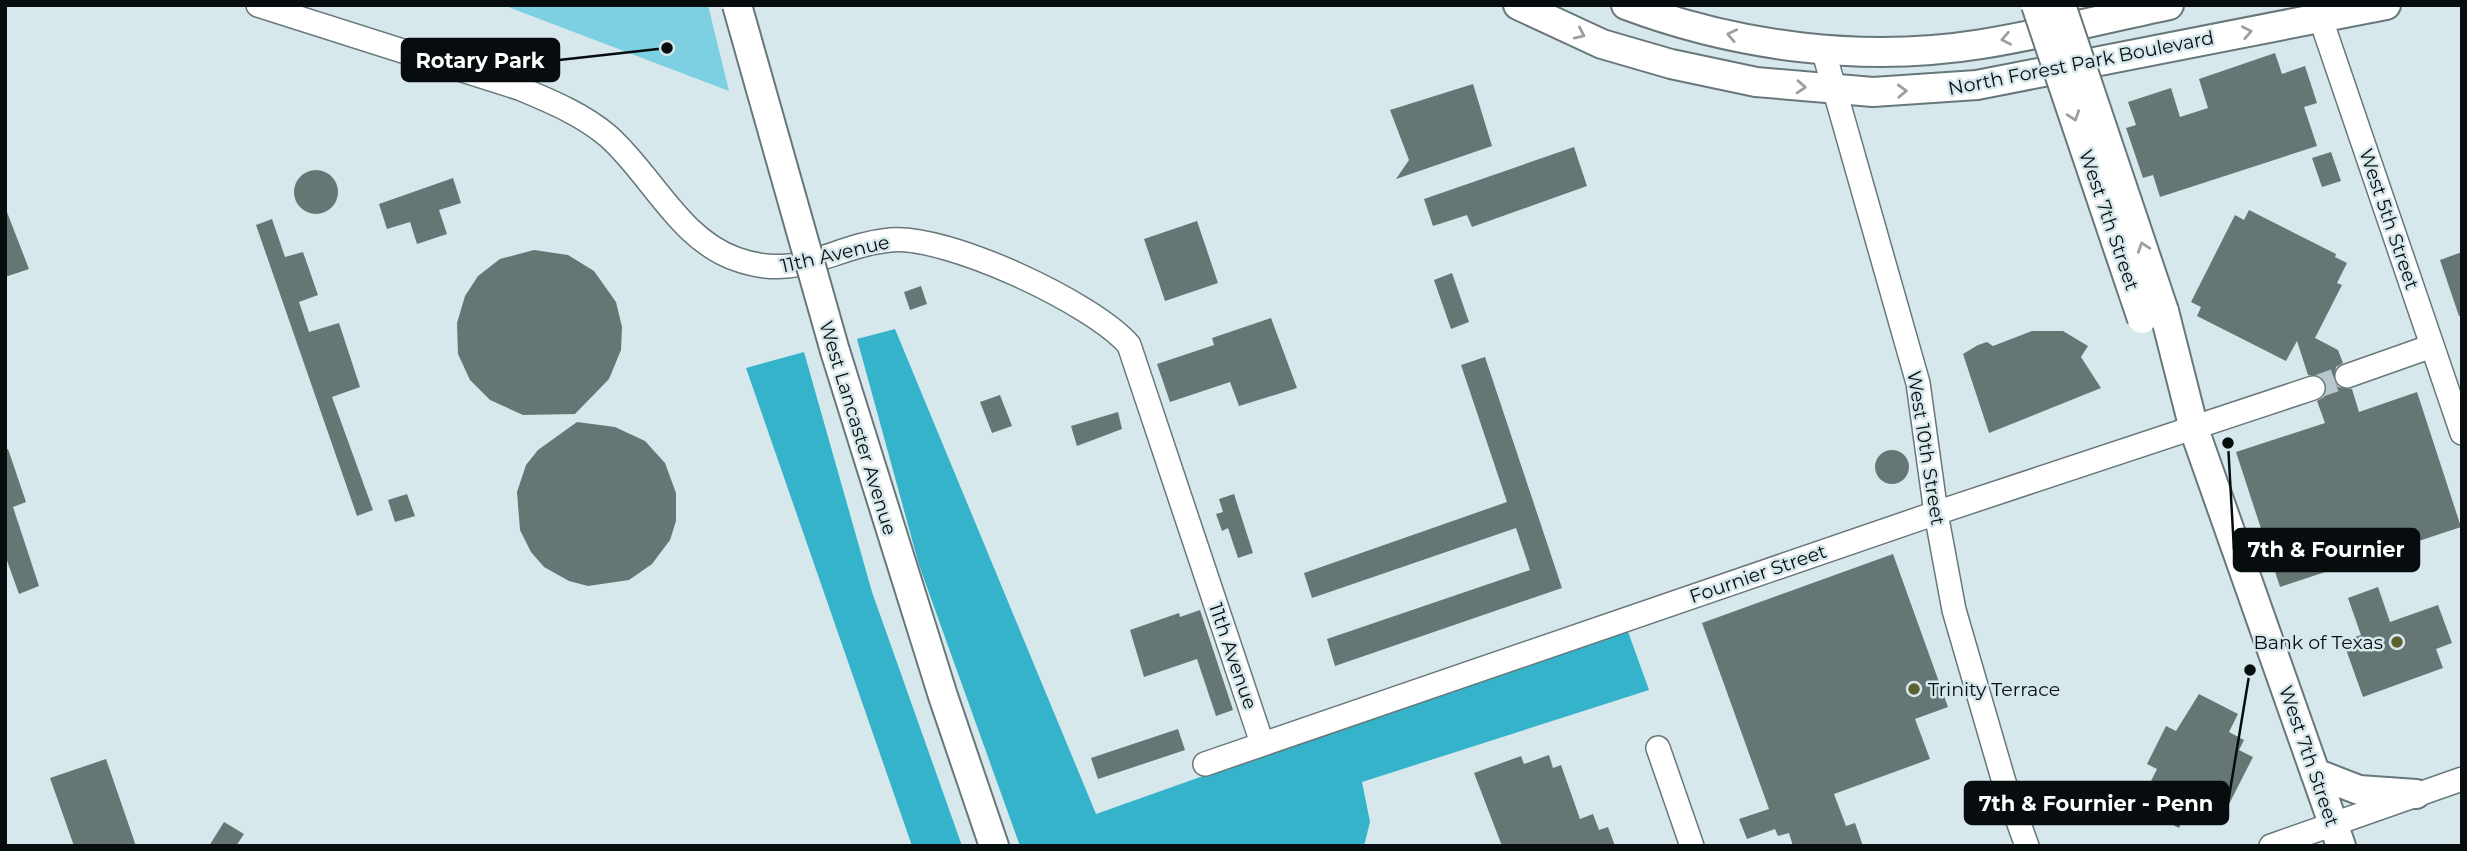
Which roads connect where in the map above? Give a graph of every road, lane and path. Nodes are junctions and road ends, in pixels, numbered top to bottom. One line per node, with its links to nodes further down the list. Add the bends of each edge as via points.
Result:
1 (258, 5): 19 (street, 11th Avenue, via 555,103 606,134 688,228 718,253 739,261 777,269 892,240 937,244 963,251 1050,293 1118,332 1129,345)
2 (737, 5): 26 (main road, West Lancaster Avenue, bridge, via 835,351 934,671)
3 (1518, 5): 11 (main road, North Forest Park Boulevard, one-way to 11, via 1602,44 1671,64 1756,82)
4 (1626, 5): 10 (main road, one-way to 4, via 1669,21)
5 (2036, 5): 12 (main road, West 7th Street, one-way to 12, bridge)
6 (2061, 5): 12 (main road, West 7th Street, one-way to 6, bridge)
7 (2169, 5): 10 (main road, one-way to 10, via 1980,44 1894,51)
8 (2386, 5): 9 (main road, North Forest Park Boulevard)
9 (2318, 11): 11 (main road, North Forest Park Boulevard, one-way to 9, via 1905,91 1977,85); 13 (street, West 5th Street)
10 (1823, 49): 11 (street, West 10th Street)
11 (1834, 89): 18 (street, West 10th Street, via 1918,383)
12 (2153, 315): 16 (main road, West 7th Street)
13 (2432, 346): 14 (street); 17 (street, West 5th Street)
14 (2347, 376)
15 (2313, 388): 16 (street, Fournier Street)
16 (2194, 429): 18 (street, Fournier Street); 22 (main road, West 7th Street)
17 (2462, 433)
18 (1936, 513): 19 (street, Fournier Street); 28 (street, West 10th Street, via 1954,610)
19 (1262, 743): 21 (street, Fournier Street)
20 (1658, 748): 27 (street)
21 (1205, 764)
22 (2315, 773): 24 (main road, via 2359,790); 25 (main road, West 7th Street)
23 (2462, 779): 24 (street)
24 (2416, 794): 25 (street)
25 (2337, 835): 29 (street)
26 (994, 846)
27 (1692, 846)
28 (2027, 846)
29 (2271, 846)

